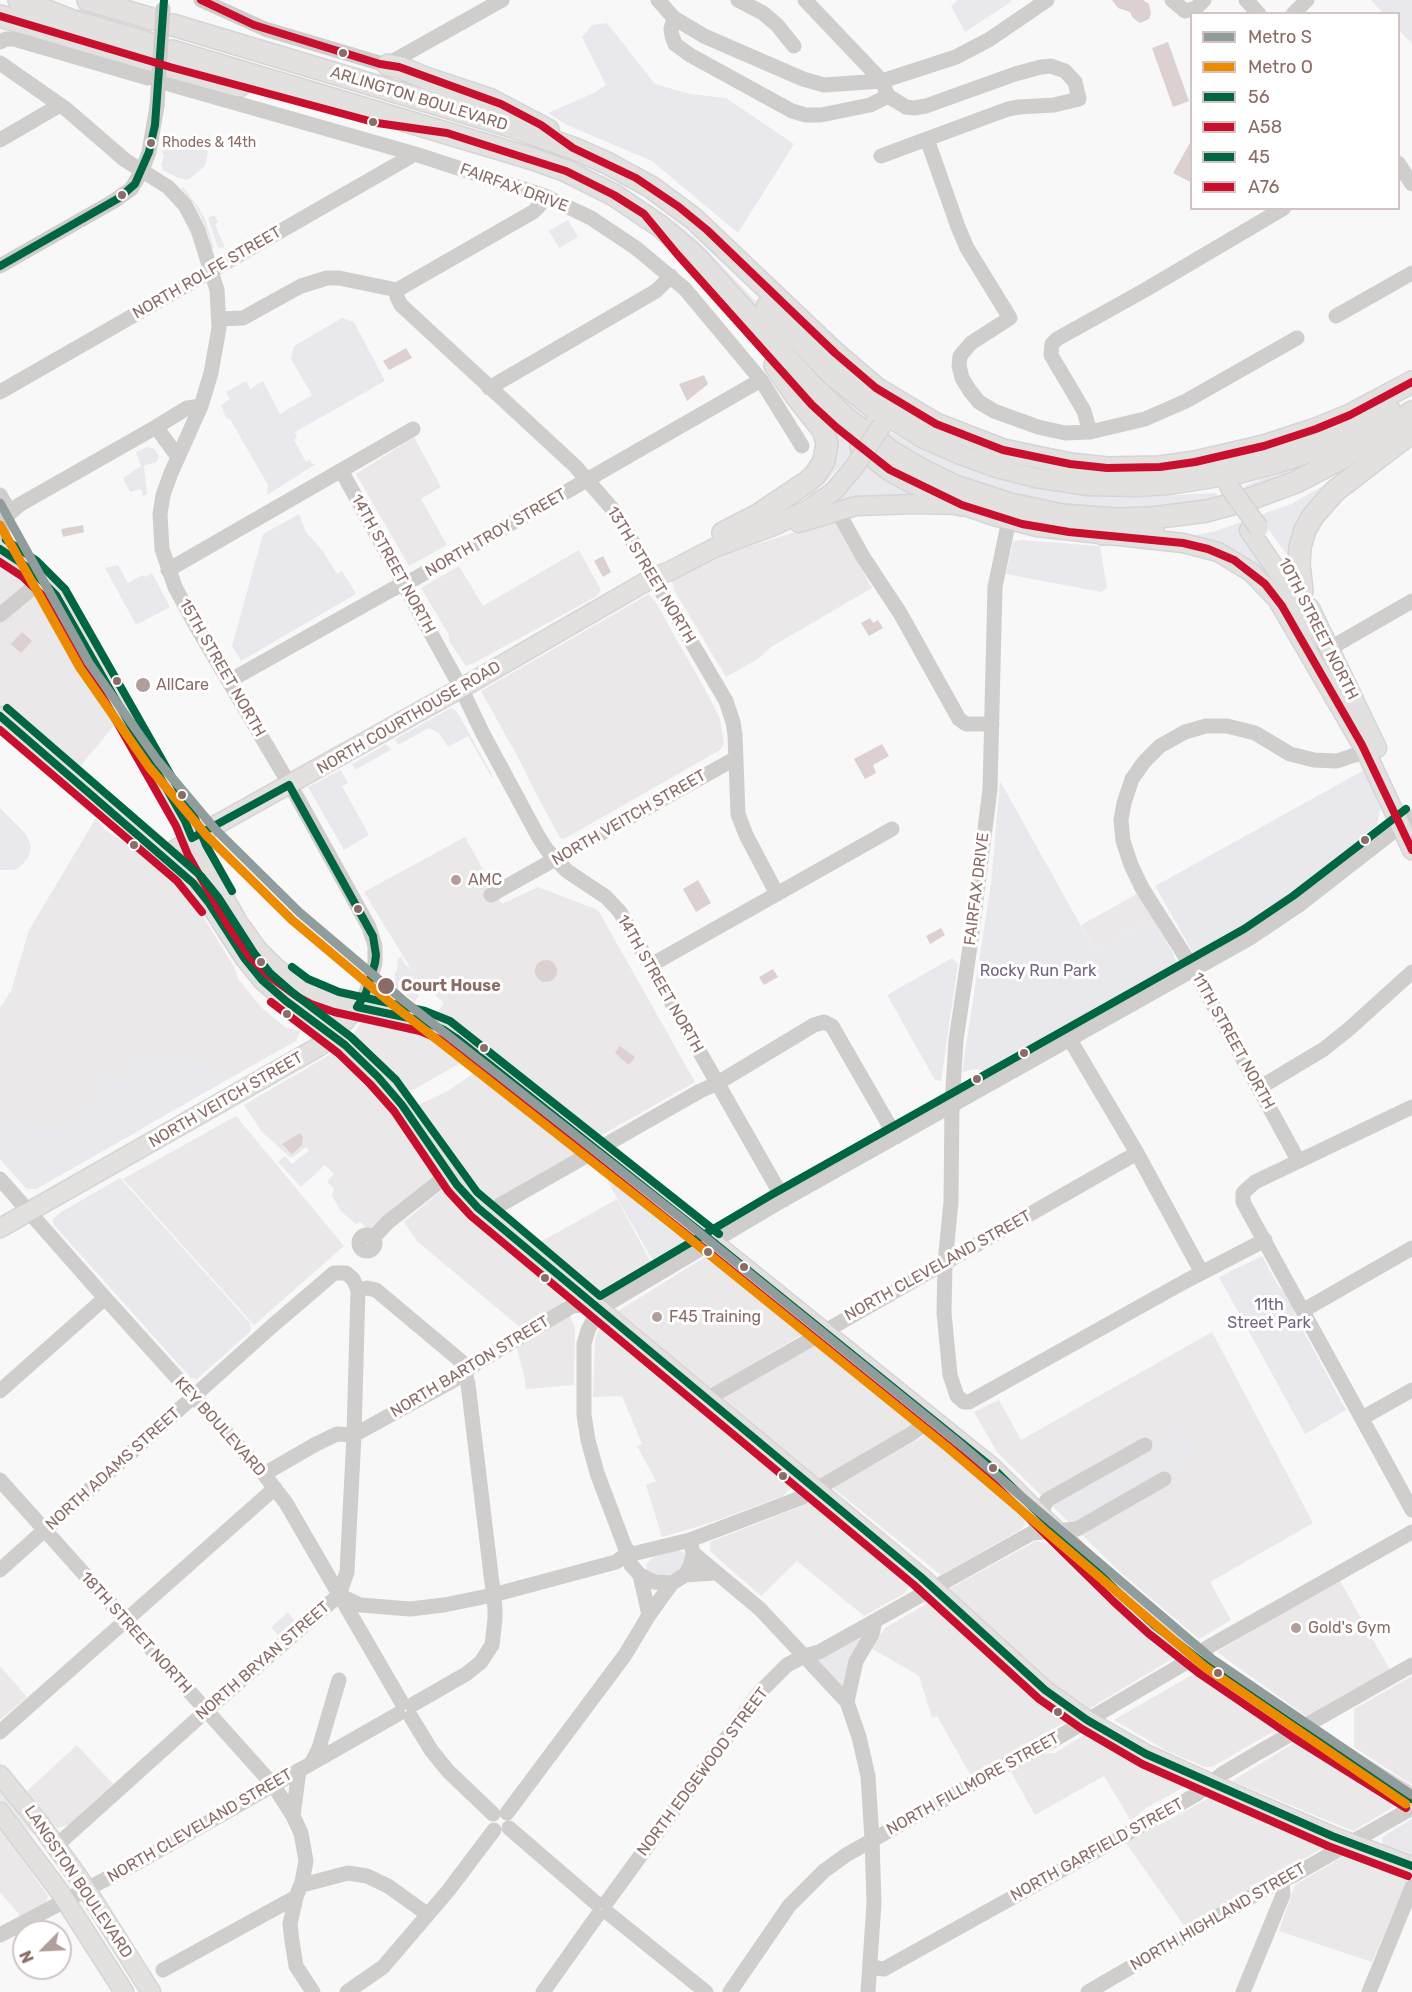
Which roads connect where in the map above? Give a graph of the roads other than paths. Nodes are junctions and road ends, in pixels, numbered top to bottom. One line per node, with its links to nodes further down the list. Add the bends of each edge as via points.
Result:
1 (19, 0): 20 (highway, via 70,20)
2 (88, 0): 15 (highway, ARLINGTON BOULEVARD)
3 (201, 0): 23 (street, ARLINGTON BOULEVARD, via 265,29)
4 (502, 0): 21 (street)
5 (657, 0): 17 (street)
6 (805, 0): 25 (street)
7 (1047, 0): 25 (street, via 972,50)
8 (1172, 0): 9 (street, via 1185,11)
9 (1204, 0)
10 (1246, 0): 13 (street)
11 (1307, 0): 14 (street)
12 (742, 1): 19 (street, via 777,25)
13 (1257, 12)
14 (1295, 12)
15 (163, 13): 30 (highway, ARLINGTON BOULEVARD); 34 (street, bridge, via 157,106)
16 (0, 16): 20 (highway)
17 (674, 18): 25 (street, via 704,36 814,83); 26 (street, via 671,29 675,44 792,111 821,115 870,105)
18 (0, 42): 20 (street, via 14,39)
19 (794, 46)
20 (150, 61)
21 (411, 61): 23 (highway); 30 (highway, via 428,79 501,104 542,125)
22 (0, 63): 27 (street)
23 (388, 65)
24 (170, 67): 31 (street, FAIRFAX DRIVE); 39 (highway, ARLINGTON BOULEVARD, via 377,123 447,133 566,171)
25 (882, 81): 26 (street)
26 (888, 96): 28 (street, via 914,108 926,106 1028,69 1051,66 1065,71 1075,82 1079,99 1008,109)
27 (60, 105): 29 (street); 34 (street)
28 (927, 139): 32 (street); 58 (street, via 967,248 1010,318 964,350 959,366 962,378 979,402 994,411 1056,432)
29 (0, 141)
30 (573, 148): 37 (highway, ARLINGTON BOULEVARD, via 636,178)
31 (415, 154): 36 (street, FAIRFAX DRIVE); 41 (street, NORTH ROLFE STREET)
32 (881, 156)
33 (1400, 165): 35 (street)
34 (142, 171): 40 (street, via 124,195); 41 (street, via 168,186 185,205)
35 (1412, 184)
36 (545, 196): 43 (street, FAIRFAX DRIVE, via 606,227); 44 (street, via 536,210)
37 (665, 197): 49 (highway, ARLINGTON BOULEVARD, via 707,230 828,348 876,388 936,424 1019,455 1107,468 1203,461 1316,429); 55 (highway, via 822,364)
38 (1281, 210): 58 (street, via 1052,344 1051,355 1084,411)
39 (644, 214): 48 (highway); 62 (highway, ARLINGTON BOULEVARD, via 697,258 834,408 906,461 974,492 1045,512 1152,518 1207,511 1258,497)
40 (0, 266)
41 (212, 270): 46 (street); 51 (street, NORTH ROLFE STREET)
42 (1412, 273): 45 (street)
43 (671, 276): 48 (street, FAIRFAX DRIVE); 50 (street, via 656,291)
44 (397, 290): 46 (street, via 327,278 301,286 243,318); 50 (street, 13TH STREET NORTH, via 401,305)
45 (1336, 316)
46 (219, 319): 53 (street)
47 (1297, 338): 58 (street, via 1145,419)
48 (768, 373): 60 (street, FAIRFAX DRIVE); 64 (street, NORTH TROY STREET); 67 (highway, via 890,470); 74 (highway, via 796,396 823,430 827,443 824,461 807,482)
49 (1412, 382)
50 (489, 388): 64 (street, 13TH STREET NORTH)
51 (0, 392)
52 (1412, 395): 65 (highway, via 1328,444)
53 (201, 406): 56 (street, via 187,408); 61 (street, 15TH STREET NORTH)
54 (1412, 412): 62 (highway, ARLINGTON BOULEVARD)
55 (881, 419): 65 (main road, via 977,462 1055,482 1105,487); 74 (main road, NORTH COURTHOUSE ROAD, bridge, via 834,491 780,523)
56 (156, 427): 61 (street); 69 (street)
57 (413, 429): 63 (street)
58 (1090, 432)
59 (1412, 432): 80 (highway, via 1335,491 1313,516 1299,556)
60 (801, 446)
61 (178, 457): 76 (street, 15TH STREET NORTH, via 164,490 161,509 162,549)
62 (1342, 458): 72 (highway, via 1308,488 1235,517 1187,528)
63 (342, 472): 76 (street); 79 (street, 14TH STREET NORTH)
64 (588, 481): 77 (street, 13TH STREET NORTH, via 615,512); 79 (street, NORTH TROY STREET)
65 (1224, 483): 71 (main road, 10TH STREET NORTH, bridge)
66 (0, 495): 69 (street)
67 (962, 505): 68 (main road, via 866,505); 70 (main road)
68 (837, 510): 74 (main road, via 756,538); 87 (street, via 959,718 966,724)
69 (10, 512): 73 (street)
70 (1009, 520): 72 (main road); 87 (street, FAIRFAX DRIVE, via 995,586)
71 (1254, 529): 80 (main road, 10TH STREET NORTH, via 1284,562); 83 (main road, 10TH STREET NORTH)
72 (1102, 534): 88 (main road, via 1202,547 1251,572 1282,606)
73 (0, 538)
74 (720, 540): 77 (main road, NORTH COURTHOUSE ROAD, via 689,547 664,562)
75 (0, 549): 78 (main road)
76 (168, 570): 84 (street, 15TH STREET NORTH)
77 (654, 577): 85 (main road, NORTH COURTHOUSE ROAD); 89 (street, 13TH STREET NORTH, via 726,701 735,729)
78 (42, 580): 82 (street); 93 (main road, via 58,598)
79 (405, 584): 84 (street, NORTH TROY STREET); 85 (street, 14TH STREET NORTH)
80 (1302, 591): 83 (main road, 10TH STREET NORTH)
81 (1412, 601): 83 (street)
82 (0, 615)
83 (1325, 652): 88 (main road, 10TH STREET NORTH)
84 (229, 681): 90 (street, 15TH STREET NORTH)
85 (461, 688): 90 (main road, NORTH COURTHOUSE ROAD); 96 (street, 14TH STREET NORTH, via 538,836)
86 (0, 716): 95 (main road)
87 (992, 724): 109 (street, FAIRFAX DRIVE, via 990,789 956,1040)
88 (1369, 750): 91 (main road, 10TH STREET NORTH); 102 (street, 11TH STREET NORTH, via 1331,761 1303,758 1255,733 1206,726 1160,746 1144,762 1132,779 1124,803 1123,841 1142,888)
89 (736, 758): 96 (street, NORTH VEITCH STREET); 97 (street, 13TH STREET NORTH, via 738,814)
90 (289, 786): 93 (main road, NORTH COURTHOUSE ROAD); 99 (street, 15TH STREET NORTH)
91 (1408, 821): 94 (main road, 10TH STREET NORTH); 102 (street, via 1273,923)
92 (892, 829): 97 (street)
93 (192, 838): 95 (main road, NORTH COURTHOUSE ROAD); 100 (main road)
94 (1412, 850)
95 (163, 856): 100 (main road, via 200,891)
96 (556, 860): 98 (street, NORTH VEITCH STREET); 101 (street, 14TH STREET NORTH, via 614,904)
97 (777, 894): 101 (street)
98 (491, 895)
99 (363, 916): 104 (street, NORTH VEITCH STREET, via 373,936 376,955 366,993)
100 (242, 941): 104 (main road, via 303,988); 105 (main road, via 252,969 274,992)
101 (651, 965): 107 (street, 14TH STREET NORTH)
102 (1194, 970): 106 (street); 108 (street, 11TH STREET NORTH)
103 (1412, 972): 108 (street, via 1324,1049)
104 (357, 1007): 105 (main road, NORTH VEITCH STREET); 112 (main road, via 423,1021 444,1030)
105 (332, 1035): 115 (main road, via 388,1087); 118 (main road, NORTH VEITCH STREET, via 320,1046)
106 (1069, 1038): 109 (street); 113 (street)
107 (716, 1084): 111 (street, via 814,1025 824,1023 831,1026); 112 (street); 117 (street, 14TH STREET NORTH)
108 (1258, 1088): 114 (street, 11TH STREET NORTH)
109 (952, 1105): 111 (street); 125 (street, FAIRFAX DRIVE, via 951,1202)
110 (1412, 1107): 114 (street)
111 (896, 1137): 117 (street)
112 (597, 1150): 119 (street); 123 (main road)
113 (1137, 1153): 125 (street, NORTH CLEVELAND STREET); 126 (street)
114 (1298, 1160): 122 (street, via 1243,1192 1243,1202)
115 (449, 1174): 119 (main road); 121 (street)
116 (0, 1179): 118 (street, KEY BOULEVARD)
117 (784, 1200): 123 (street)
118 (28, 1212): 120 (main road, NORTH VEITCH STREET); 128 (street, KEY BOULEVARD)
119 (487, 1215): 129 (main road)
120 (0, 1228)
121 (373, 1238)
122 (1265, 1240): 126 (street); 130 (street)
123 (713, 1242): 129 (street); 131 (main road)
124 (1412, 1248): 130 (street)
125 (945, 1263): 126 (street, FAIRFAX DRIVE, via 944,1313 952,1384 960,1400 968,1403); 131 (street, NORTH CLEVELAND STREET)
126 (1202, 1273)
127 (358, 1290): 132 (street, via 376,1290 462,1362); 135 (street, NORTH ADAMS STREET, via 346,1273 334,1274); 139 (street)
128 (105, 1298): 134 (street); 135 (street, KEY BOULEVARD)
129 (599, 1309): 132 (street, NORTH BARTON STREET, via 572,1306); 136 (main road); 153 (street, via 584,1344 584,1415 597,1473)
130 (1304, 1310): 138 (street)
131 (824, 1331): 136 (street, NORTH CLEVELAND STREET, via 717,1393); 137 (main road)
132 (465, 1372): 139 (street, NORTH BARTON STREET); 159 (street, NORTH CLEVELAND STREET)
133 (1412, 1390): 138 (street)
134 (0, 1391)
135 (194, 1397): 141 (street, KEY BOULEVARD); 148 (street, NORTH ADAMS STREET)
136 (710, 1401): 145 (main road)
137 (930, 1417): 145 (street, NORTH BRYAN STREET, via 911,1434); 147 (main road, via 993,1468)
138 (1362, 1418): 146 (street)
139 (354, 1435): 141 (street, NORTH BARTON STREET, via 330,1437); 158 (street, via 347,1572)
140 (1144, 1445): 147 (street, via 1047,1500)
141 (264, 1474): 144 (street, KEY BOULEVARD)
142 (1164, 1479): 149 (street, NORTH EDGEWOOD STREET, via 1077,1529)
143 (0, 1480): 148 (street, 18TH STREET NORTH)
144 (275, 1488): 158 (street, KEY BOULEVARD); 161 (street)
145 (815, 1489): 152 (street, NORTH BRYAN STREET); 157 (main road)
146 (1412, 1510)
147 (1040, 1514): 149 (main road); 151 (street)
148 (45, 1530): 154 (street, NORTH ADAMS STREET); 161 (street, 18TH STREET NORTH)
149 (1057, 1531): 151 (street, NORTH EDGEWOOD STREET); 164 (main road, via 1120,1594)
150 (1412, 1532): 164 (street, NORTH FILLMORE STREET)
151 (1032, 1533): 157 (street, NORTH EDGEWOOD STREET)
152 (692, 1547): 153 (street, NORTH BRYAN STREET); 155 (street); 156 (street, via 691,1564)
153 (629, 1562): 156 (street, via 654,1582); 159 (street, NORTH BRYAN STREET); 160 (street)
154 (0, 1570)
155 (715, 1573): 156 (street); 163 (street, via 760,1609)
156 (678, 1579): 160 (street)
157 (934, 1588): 162 (street, NORTH EDGEWOOD STREET); 170 (main road, via 1029,1677)
158 (339, 1595): 159 (street, NORTH BRYAN STREET, via 360,1605 410,1609); 168 (street, NORTH BRYAN STREET); 169 (street, KEY BOULEVARD)
159 (493, 1595): 169 (street, NORTH CLEVELAND STREET, via 492,1645 481,1662)
160 (649, 1615): 180 (street, via 625,1654)
161 (125, 1620): 168 (street, 18TH STREET NORTH); 172 (street)
162 (876, 1621): 163 (street, NORTH EDGEWOOD STREET); 167 (street, via 856,1661)
163 (804, 1656): 167 (street); 192 (street, NORTH EDGEWOOD STREET, via 787,1665 760,1692)
164 (1195, 1657): 170 (street, NORTH FILLMORE STREET); 171 (main road)
165 (1412, 1665): 171 (street, NORTH GARFIELD STREET)
166 (339, 1680): 173 (street, via 319,1748)
167 (847, 1702): 183 (street, via 868,1776)
168 (206, 1710): 176 (street, 18TH STREET NORTH); 185 (street, NORTH BRYAN STREET)
169 (406, 1710): 173 (street, NORTH CLEVELAND STREET); 180 (street, KEY BOULEVARD, via 448,1771)
170 (1087, 1720): 175 (main road, via 1137,1749); 183 (street, NORTH FILLMORE STREET)
171 (1300, 1729): 175 (street, NORTH GARFIELD STREET); 177 (main road)
172 (0, 1732)
173 (306, 1766): 176 (street, NORTH CLEVELAND STREET); 181 (street)
174 (0, 1775): 185 (main road, LANGSTON BOULEVARD)
175 (1210, 1783): 184 (main road); 195 (street, NORTH GARFIELD STREET, via 1141,1826 884,1969)
176 (274, 1786): 181 (street, 18TH STREET NORTH); 189 (street, NORTH CLEVELAND STREET)
177 (1412, 1798)
178 (1412, 1808): 184 (street, NORTH HIGHLAND STREET)
179 (0, 1812): 191 (main road, LANGSTON BOULEVARD)
180 (500, 1813): 182 (street, via 490,1822)
181 (292, 1815): 190 (street, 18TH STREET NORTH, via 302,1833 306,1862)
182 (502, 1829): 192 (street); 193 (street)
183 (872, 1839): 195 (street); 204 (street, NORTH FILLMORE STREET, via 824,1871 789,1906)
184 (1352, 1842): 186 (main road); 187 (street, NORTH HIGHLAND STREET)
185 (56, 1846): 189 (main road, LANGSTON BOULEVARD)
186 (1412, 1866)
187 (1282, 1881): 197 (street, NORTH HIGHLAND STREET); 207 (street, via 1283,1895)
188 (1412, 1887): 208 (street)
189 (87, 1890): 191 (street, NORTH CLEVELAND STREET); 199 (main road, LANGSTON BOULEVARD)
190 (299, 1891): 193 (street, via 348,1873 367,1876); 196 (street); 200 (street, 18TH STREET NORTH, via 290,1924 296,1966)
191 (66, 1901): 194 (street, NORTH CLEVELAND STREET); 198 (main road, LANGSTON BOULEVARD)
192 (602, 1909): 202 (street, NORTH EDGEWOOD STREET); 203 (street)
193 (427, 1914): 201 (street, via 383,1967)
194 (0, 1935)
195 (870, 1967): 205 (street)
196 (163, 1970)
197 (1103, 1989): 206 (street, NORTH HIGHLAND STREET)
198 (124, 1992)
199 (151, 1992)
200 (313, 1992)
201 (346, 1992)
202 (543, 1992)
203 (706, 1992)
204 (730, 1992)
205 (868, 1992)
206 (1088, 1992)
207 (1243, 1992)
208 (1369, 1992)

